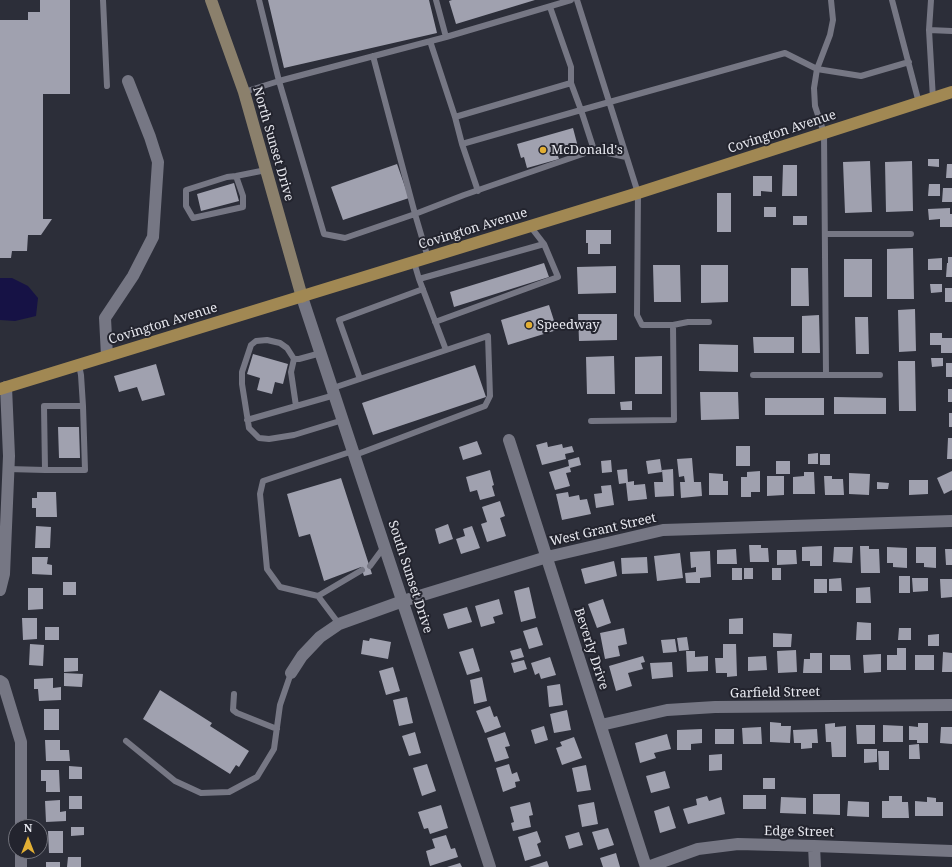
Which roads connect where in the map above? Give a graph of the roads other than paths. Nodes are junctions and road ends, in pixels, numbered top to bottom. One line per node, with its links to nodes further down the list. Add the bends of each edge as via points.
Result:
1 (103, 0): 21 (lane)
2 (211, 0): 22 (main road, North Sunset Drive)
3 (259, 0): 19 (lane)
4 (436, 0): 13 (lane)
5 (571, 0): 10 (lane)
6 (577, 0): 25 (lane)
7 (831, 0): 17 (lane, via 833,20 830,35)
8 (892, 0): 16 (lane)
9 (931, 0): 11 (lane)
10 (550, 6): 13 (lane); 20 (lane, via 571,67)
11 (929, 30): 12 (lane); 24 (lane)
12 (952, 31)
13 (446, 37): 14 (lane)
14 (430, 41): 15 (lane); 28 (lane)
15 (373, 56): 19 (lane); 37 (lane)
16 (908, 62): 17 (lane, via 861,76); 26 (lane)
17 (817, 69): 25 (lane, via 785,53); 29 (lane, via 815,106)
18 (128, 81): 52 (street, via 158,162 153,237 105,318)
19 (278, 81): 22 (lane); 37 (lane, via 324,234 345,238)
20 (571, 83): 27 (lane); 28 (lane)
21 (107, 86)
22 (244, 92): 33 (main road, North Sunset Drive)
23 (952, 92): 24 (main road, Covington Avenue)
24 (933, 99): 26 (main road, Covington Avenue)
25 (609, 102): 27 (lane); 32 (lane)
26 (919, 103): 29 (main road, Covington Avenue)
27 (581, 110): 30 (lane); 31 (lane)
28 (455, 117): 30 (lane)
29 (824, 134): 36 (main road, Covington Avenue); 39 (lane)
30 (462, 144): 35 (lane)
31 (594, 150): 32 (lane); 35 (lane)
32 (626, 156): 36 (lane)
33 (266, 170): 34 (lane); 46 (main road, North Sunset Drive)
34 (236, 176): 34 (lane, via 244,196 243,207 193,218 186,206 186,190)
35 (478, 191): 37 (lane)
36 (638, 193): 38 (main road, Covington Avenue); 49 (lane, via 637,315 642,325)
37 (415, 214): 42 (lane)
38 (530, 226): 41 (lane); 42 (main road, Covington Avenue)
39 (825, 234): 40 (lane); 56 (lane)
40 (911, 234)
41 (544, 244): 44 (lane); 47 (lane, via 558,277)
42 (428, 258): 43 (main road, Covington Avenue)
43 (414, 262): 44 (lane); 46 (main road, Covington Avenue)
44 (419, 279): 45 (lane)
45 (423, 289): 47 (lane); 58 (lane, via 339,320)
46 (302, 297): 51 (street, South Sunset Drive); 52 (main road, Covington Avenue)
47 (435, 322): 50 (lane)
48 (709, 322): 49 (lane)
49 (673, 325): 65 (lane, via 674,420)
50 (446, 350): 58 (lane); 67 (lane, via 488,336 490,396 484,406)
51 (321, 352): 53 (lane); 60 (street, South Sunset Drive)
52 (107, 356): 54 (main road, Covington Avenue)
53 (294, 359): 62 (lane, via 291,372); 63 (lane, via 280,343 267,340 256,341 251,345 242,372)
54 (79, 365): 59 (main road, Covington Avenue); 61 (lane)
55 (753, 375): 56 (lane)
56 (826, 375): 57 (lane)
57 (880, 375)
58 (360, 379): 60 (lane)
59 (3, 388): 68 (street)
60 (334, 392): 62 (lane); 64 (street, South Sunset Drive)
61 (82, 406): 69 (lane, via 44,406); 69 (lane, via 85,470)
62 (296, 406): 63 (lane)
63 (248, 420): 64 (lane, via 249,428 259,438 269,439 294,435)
64 (343, 420): 67 (street, South Sunset Drive)
65 (591, 421)
66 (510, 440): 72 (street, Beverly Drive)
67 (354, 453): 71 (street, South Sunset Drive); 76 (lane, via 263,481 260,494 267,569 280,587)
68 (8, 469): 69 (lane); 75 (street, via 4,574)
69 (46, 470)
70 (952, 521): 72 (street, West Grant Street, via 663,530)
71 (385, 546): 73 (lane); 77 (street, South Sunset Drive)
72 (546, 557): 77 (street, West Grant Street); 83 (street, Beverly Drive)
73 (370, 566)
74 (362, 570): 76 (lane)
75 (0, 590)
76 (318, 596): 78 (lane)
77 (403, 601): 78 (street, West Grant Street); 89 (street, South Sunset Drive)
78 (339, 624): 79 (street, West Grant Street, via 302,656)
79 (291, 673): 84 (lane, via 280,705)
80 (0, 681): 86 (street, via 3,683 21,742)
81 (234, 694): 84 (lane, via 232,710)
82 (952, 705): 83 (street, Garfield Street, via 668,710)
83 (601, 725): 90 (street, Beverly Drive)
84 (277, 729): 85 (lane, via 274,749 258,776 229,792 201,793 175,781)
85 (126, 741)
86 (21, 819)
87 (814, 846): 88 (street, Edge Street); 90 (street, Edge Street, via 738,844 698,849); 91 (street)
88 (952, 851)
89 (490, 867)
90 (647, 867)
91 (814, 867)

